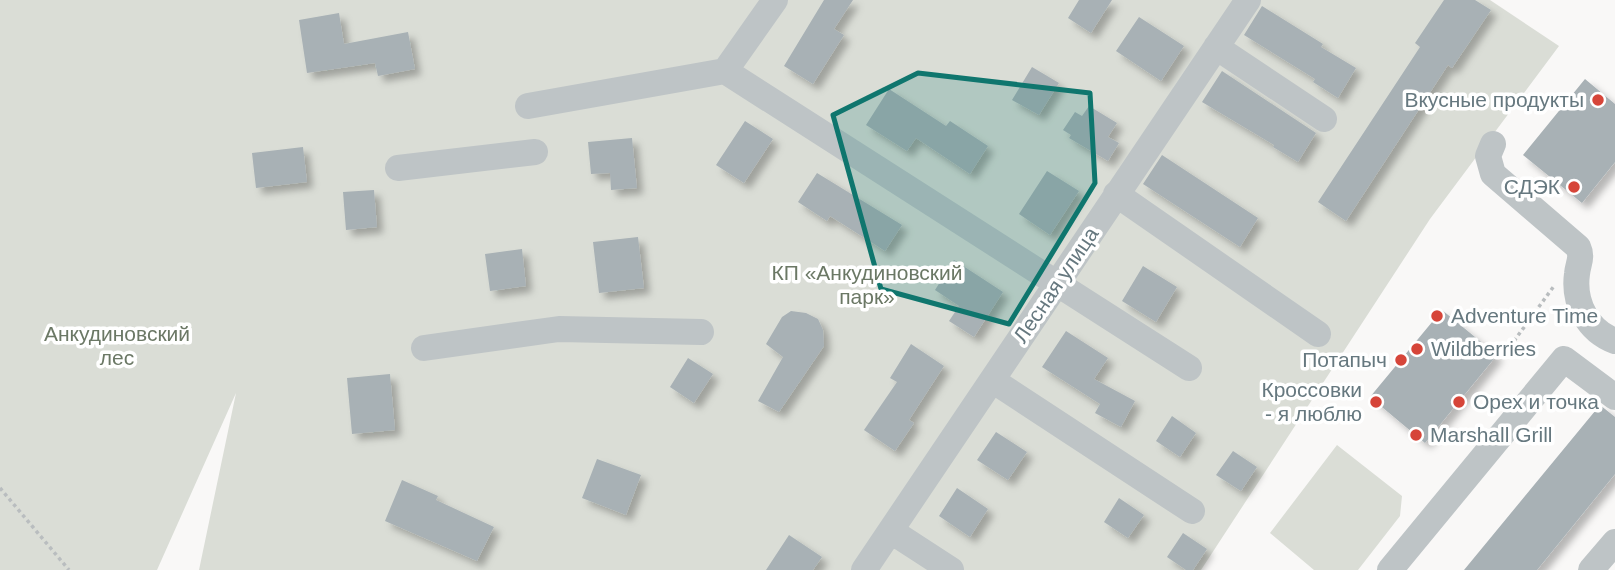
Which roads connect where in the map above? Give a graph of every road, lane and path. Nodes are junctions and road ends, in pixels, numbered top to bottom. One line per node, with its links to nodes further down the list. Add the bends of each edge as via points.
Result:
1 (775, 0): 4 (street)
2 (1248, 0): 3 (street, Лесная улица)
3 (1216, 47): 6 (street); 10 (street, Лесная улица)
4 (725, 71): 5 (street); 11 (street)
5 (528, 106)
6 (1324, 119)
7 (1493, 144): 16 (street, via 1488,156 1493,174 1578,247 1578,302 1585,317 1604,337)
8 (534, 152): 9 (street)
9 (398, 168)
10 (1116, 194): 11 (street, Лесная улица); 14 (street)
11 (1056, 284): 18 (street); 19 (street, Лесная улица)
12 (1543, 301): 15 (path)
13 (701, 332): 17 (street, via 559,329)
14 (1318, 334)
15 (1514, 341)
16 (1615, 341)
17 (424, 348)
18 (1189, 368)
19 (992, 380): 22 (street); 23 (street, Лесная улица)
20 (1615, 397): 28 (street, via 1564,359)
21 (0, 488): 25 (path)
22 (1192, 511)
23 (891, 531): 26 (street, Лесная улица); 27 (street)
24 (1615, 542): 29 (street)
25 (69, 570)
26 (864, 570)
27 (951, 570)
28 (1390, 570)
29 (1591, 570)

